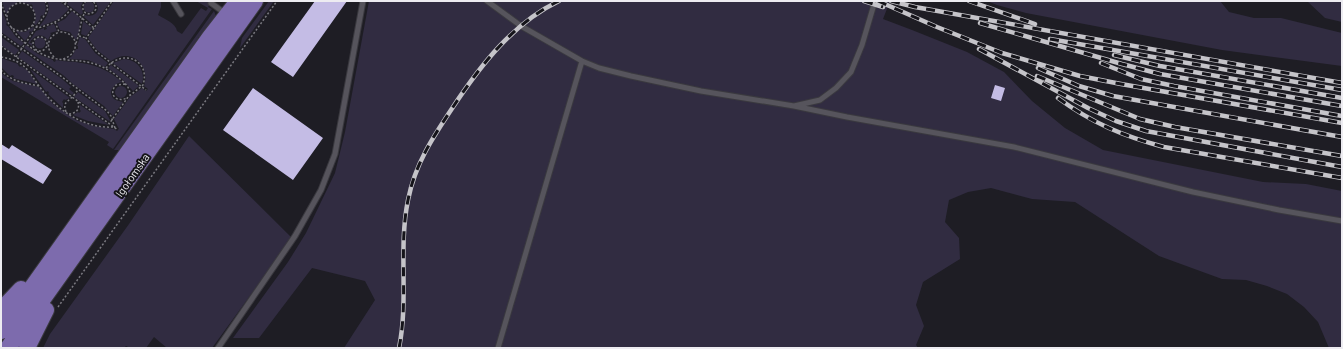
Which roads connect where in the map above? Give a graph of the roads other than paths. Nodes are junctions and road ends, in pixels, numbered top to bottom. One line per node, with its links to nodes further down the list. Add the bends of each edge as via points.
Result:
1 (173, 1): 8 (lane)
2 (238, 1): 9 (main road, Igołomska)
3 (255, 1): 14 (main road, Igołomska)
4 (363, 1): 19 (lane, via 335,154 321,190 295,236)
5 (487, 1): 10 (lane, via 521,26)
6 (875, 1): 11 (lane, via 851,72 820,100)
7 (211, 3): 9 (lane)
8 (181, 14)
9 (227, 15): 13 (main road, Igołomska)
10 (582, 61): 11 (lane, via 599,68 701,91); 20 (lane)
11 (794, 106): 12 (lane, via 1014,147 1193,192)
12 (1342, 221)
13 (73, 231): 15 (main road); 16 (main road, Igołomska)
14 (87, 239): 17 (main road, Igołomska); 18 (main road, via 45,311)
15 (1, 310)
16 (1, 331)
17 (8, 348)
18 (27, 348)
19 (218, 348)
20 (498, 348)

